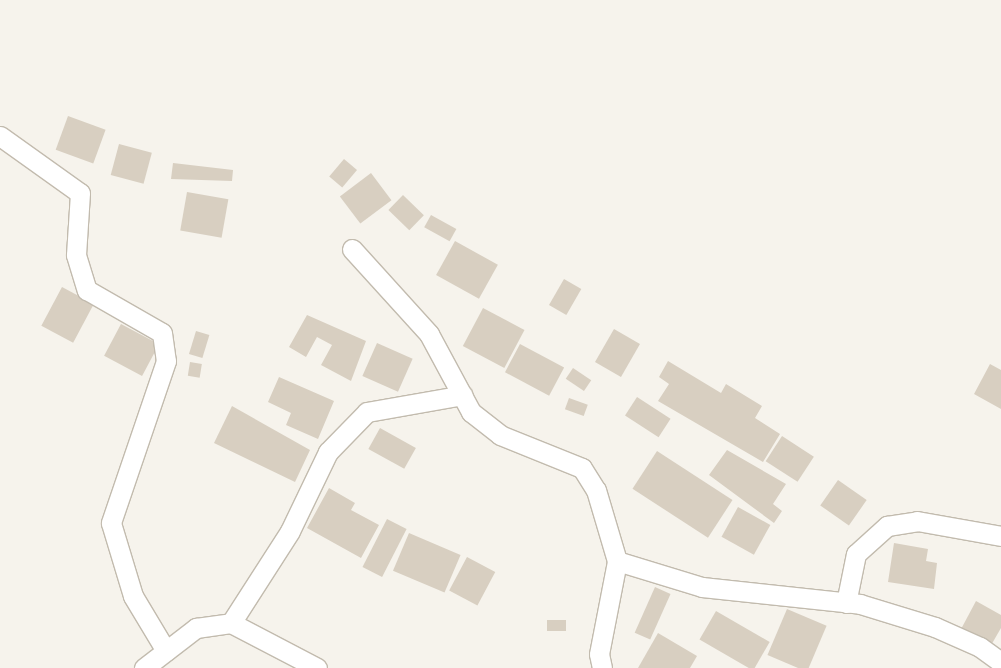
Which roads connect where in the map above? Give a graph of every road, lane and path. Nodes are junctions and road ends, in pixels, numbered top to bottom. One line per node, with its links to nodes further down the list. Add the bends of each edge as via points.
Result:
1 (0, 136): 8 (street, via 80,193 76,255 87,290 162,334 166,361 111,523 133,596)
2 (352, 249): 3 (street, via 429,334)
3 (463, 395): 5 (street, via 471,412 500,435 582,468 596,490); 7 (street, via 367,412 328,452 290,531)
4 (1001, 536): 6 (street, via 917,521 887,526 856,554)
5 (617, 561): 6 (street, via 702,587); 12 (street, via 599,654)
6 (846, 603): 9 (street, via 935,627 980,647)
7 (231, 622): 8 (street, via 196,628); 11 (street)
8 (166, 651): 10 (street)
9 (1001, 662)
10 (144, 668)
11 (318, 668)
12 (602, 668)

